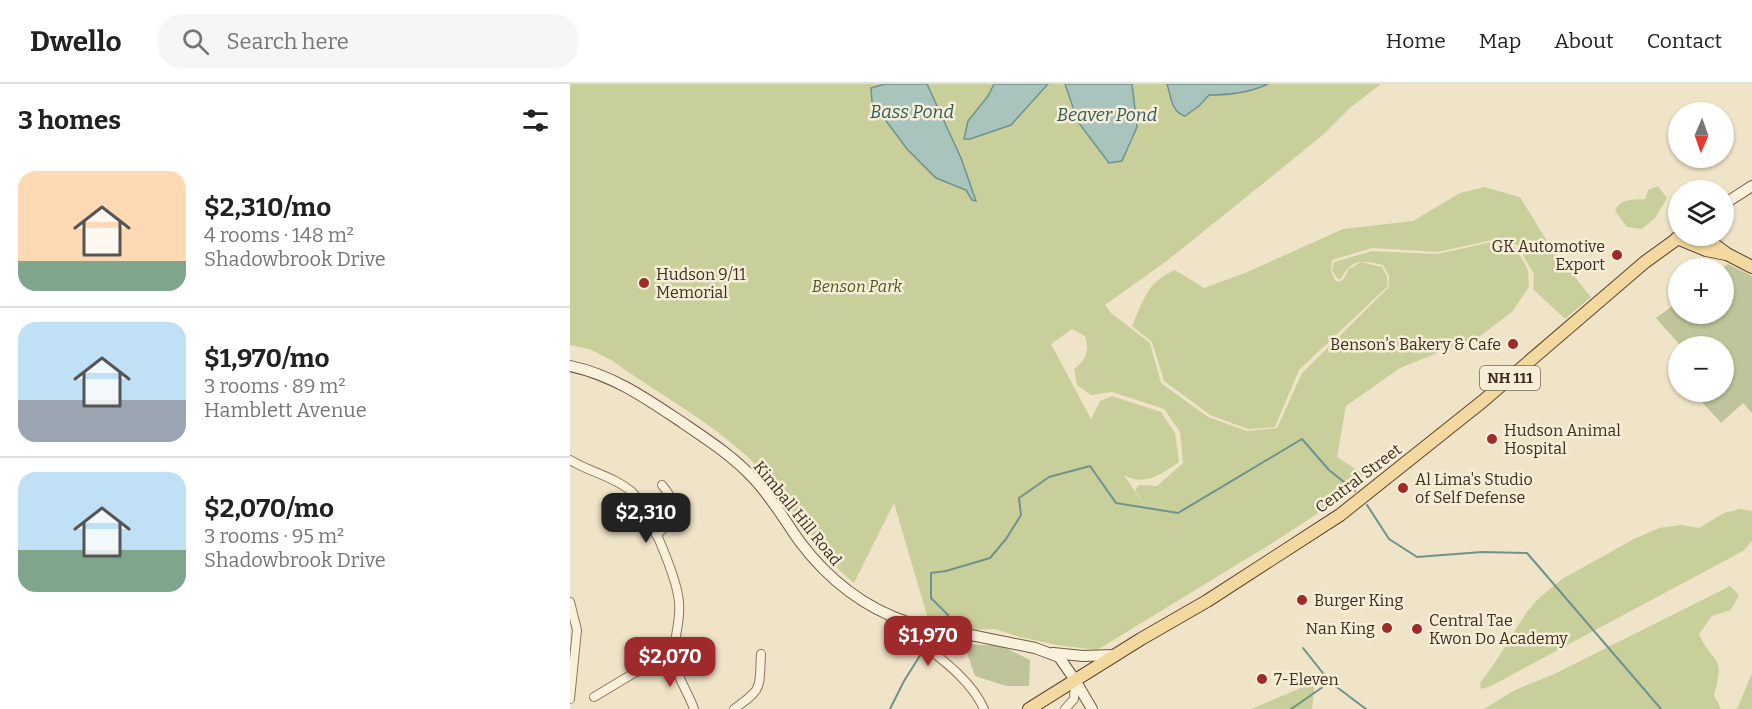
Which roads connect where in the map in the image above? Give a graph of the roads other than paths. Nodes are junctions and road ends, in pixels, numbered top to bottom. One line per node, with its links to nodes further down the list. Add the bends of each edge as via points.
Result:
1 (1752, 186): 2 (street)
2 (1734, 198)
3 (1668, 245): 16 (main road, Central Street / NH 111, via 1340,515)
4 (1698, 246): 6 (main road, NH 111)
5 (1716, 246): 6 (main road, NH 111)
6 (1727, 254): 7 (main road, NH 111)
7 (1752, 267)
8 (570, 366): 13 (street, Kimball Hill Road, via 630,388 729,456 766,493 822,568 847,591)
9 (570, 460): 11 (street, via 631,491 643,505)
10 (662, 485): 11 (street, via 672,498 674,516)
11 (656, 535): 17 (street, via 679,596)
12 (570, 602): 20 (street, via 577,630)
13 (888, 616): 14 (street, Kimball Hill Road); 25 (street, via 955,671)
14 (1049, 652): 16 (street, Kimball Hill Road); 18 (street, via 1059,657)
15 (761, 654): 24 (street, via 759,687)
16 (1115, 655): 18 (main road, Central Street / NH 111)
17 (674, 658): 19 (street, via 634,673); 23 (street)
18 (1075, 680): 26 (main road, Central Street / NH 111); 27 (street, via 1074,699); 28 (street)
19 (594, 697)
20 (570, 699)
21 (570, 704): 22 (street)
22 (571, 709)
23 (694, 709)
24 (734, 709)
25 (984, 709)
26 (1029, 709)
27 (1065, 709)
28 (1092, 709)

